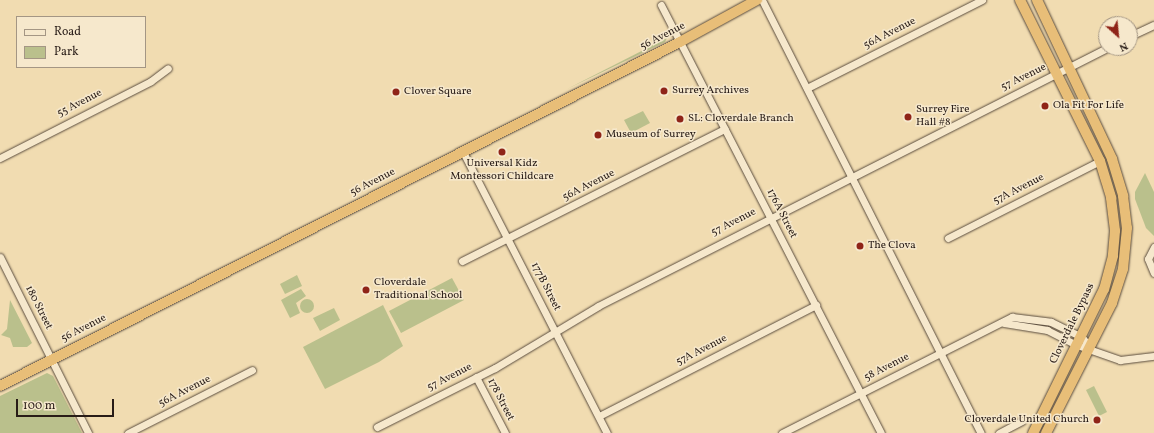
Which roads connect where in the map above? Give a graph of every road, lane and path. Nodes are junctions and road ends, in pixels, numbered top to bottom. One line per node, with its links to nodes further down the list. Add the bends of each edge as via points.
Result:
1 (757, 0): 9 (highway, 56 Avenue)
2 (762, 0): 14 (street)
3 (982, 0): 14 (street, 56A Avenue)
4 (1020, 0): 13 (highway, Cloverdale Bypass)
5 (1037, 0): 11 (highway)
6 (661, 5): 9 (street, 176A Street)
7 (1154, 25): 8 (street)
8 (1138, 32)
9 (680, 42): 15 (street, 176A Street); 16 (highway, 56 Avenue)
10 (1098, 53): 11 (street, 57 Avenue)
11 (1070, 67): 13 (street, 57 Avenue); 30 (highway, via 1112,159 1126,213 1126,243 1120,282)
12 (168, 68): 17 (street, 55 Avenue, via 151,81)
13 (1057, 74): 18 (highway, Cloverdale Bypass); 19 (street, 57 Avenue)
14 (807, 88): 19 (street)
15 (725, 129): 20 (street, 176A Street); 22 (street, 56A Avenue)
16 (462, 150): 22 (street, 177B Street); 33 (highway, 56 Avenue)
17 (0, 158)
18 (1100, 161): 21 (street, 57A Avenue); 29 (highway, Cloverdale Bypass, via 1111,198 1113,251 1104,289)
19 (852, 177): 20 (street, 57 Avenue); 31 (street)
20 (771, 217): 27 (street, 176A Street); 28 (street, 57 Avenue, via 598,306)
21 (948, 238)
22 (508, 240): 25 (street, 56A Avenue); 28 (street, 177B Street)
23 (1154, 247): 26 (street, via 1149,254)
24 (0, 257): 33 (street, 180 Street)
25 (462, 261)
26 (1154, 273)
27 (816, 305): 37 (street, 176A Street); 38 (street, 57A Avenue)
28 (556, 332): 35 (street, 57 Avenue); 38 (street, 177B Street)
29 (1079, 341): 30 (street, 58 Avenue); 31 (street, 58 Avenue, via 1051,322 1012,317); 49 (highway, Cloverdale Bypass)
30 (1090, 348): 32 (street, via 1120,360); 50 (highway)
31 (941, 353): 37 (street, 58 Avenue); 47 (street)
32 (1154, 356)
33 (51, 360): 36 (highway, 56 Avenue); 41 (street, 180 Street)
34 (252, 370): 42 (street, 56A Avenue)
35 (476, 377): 40 (street, 57 Avenue); 43 (street, 178 Street)
36 (0, 386)
37 (861, 393): 45 (street, 58 Avenue); 46 (street, 176A Street)
38 (598, 416): 44 (street, 177B Street)
39 (1022, 421): 48 (street)
40 (377, 427)
41 (88, 433)
42 (128, 433)
43 (505, 433)
44 (607, 433)
45 (782, 433)
46 (881, 433)
47 (981, 433)
48 (999, 433)
49 (1033, 433)
50 (1046, 433)

